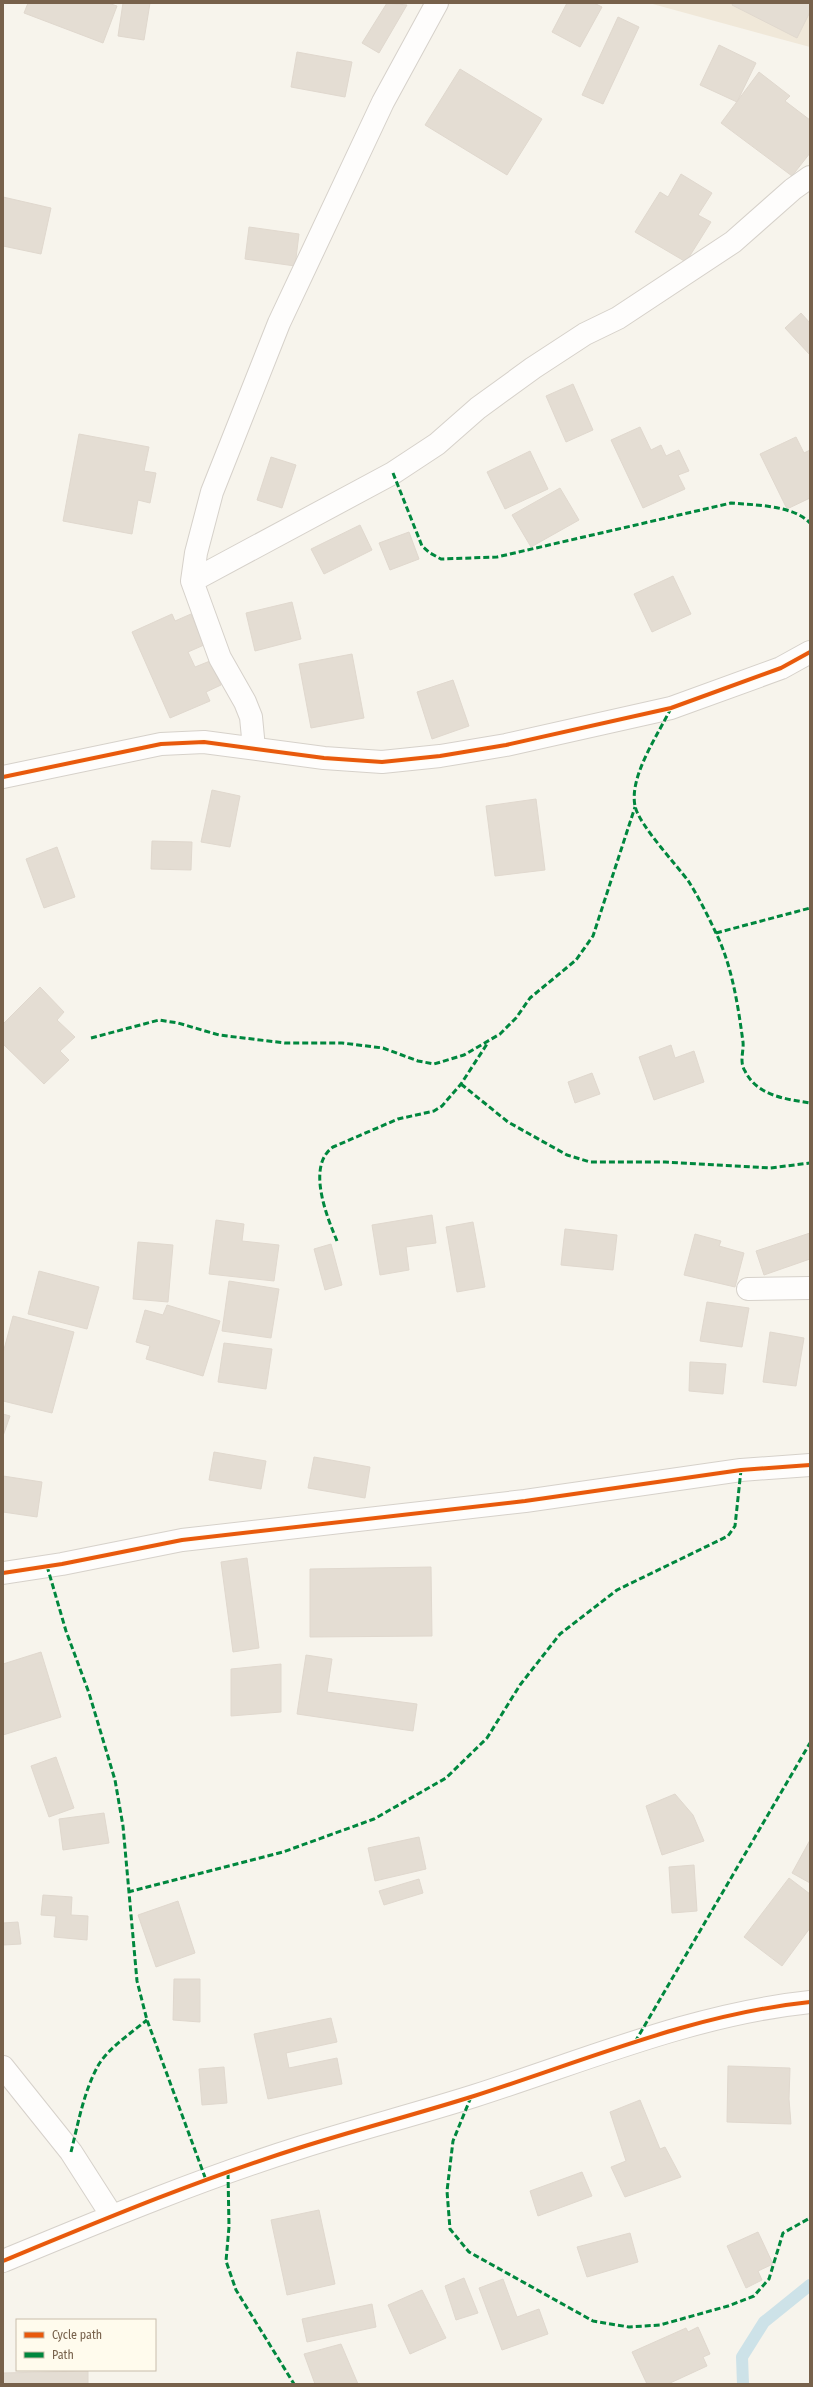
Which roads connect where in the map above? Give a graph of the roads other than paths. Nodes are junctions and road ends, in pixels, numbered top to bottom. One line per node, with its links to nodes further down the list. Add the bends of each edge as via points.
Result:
1 (437, 3): 3 (street, via 383,102 279,323 212,492 196,553)
2 (810, 177): 3 (street, via 733,242 618,318 585,334 533,368 478,408 437,444 400,469)
3 (192, 581): 5 (street, via 220,658 247,707 254,729)
4 (810, 652): 5 (street, via 781,668 671,708 499,746 382,762 324,758)
5 (254, 748): 6 (street, via 204,742 161,744)
6 (3, 777)
7 (810, 1288): 8 (street)
8 (748, 1289)
9 (810, 1465): 10 (street, via 741,1470 526,1501 182,1540)
10 (3, 1573)
11 (810, 2002): 13 (street, via 728,2017 635,2042 472,2097 301,2147 162,2195)
12 (3, 2067): 13 (street, via 71,2152)
13 (112, 2216): 14 (street)
14 (3, 2261)

